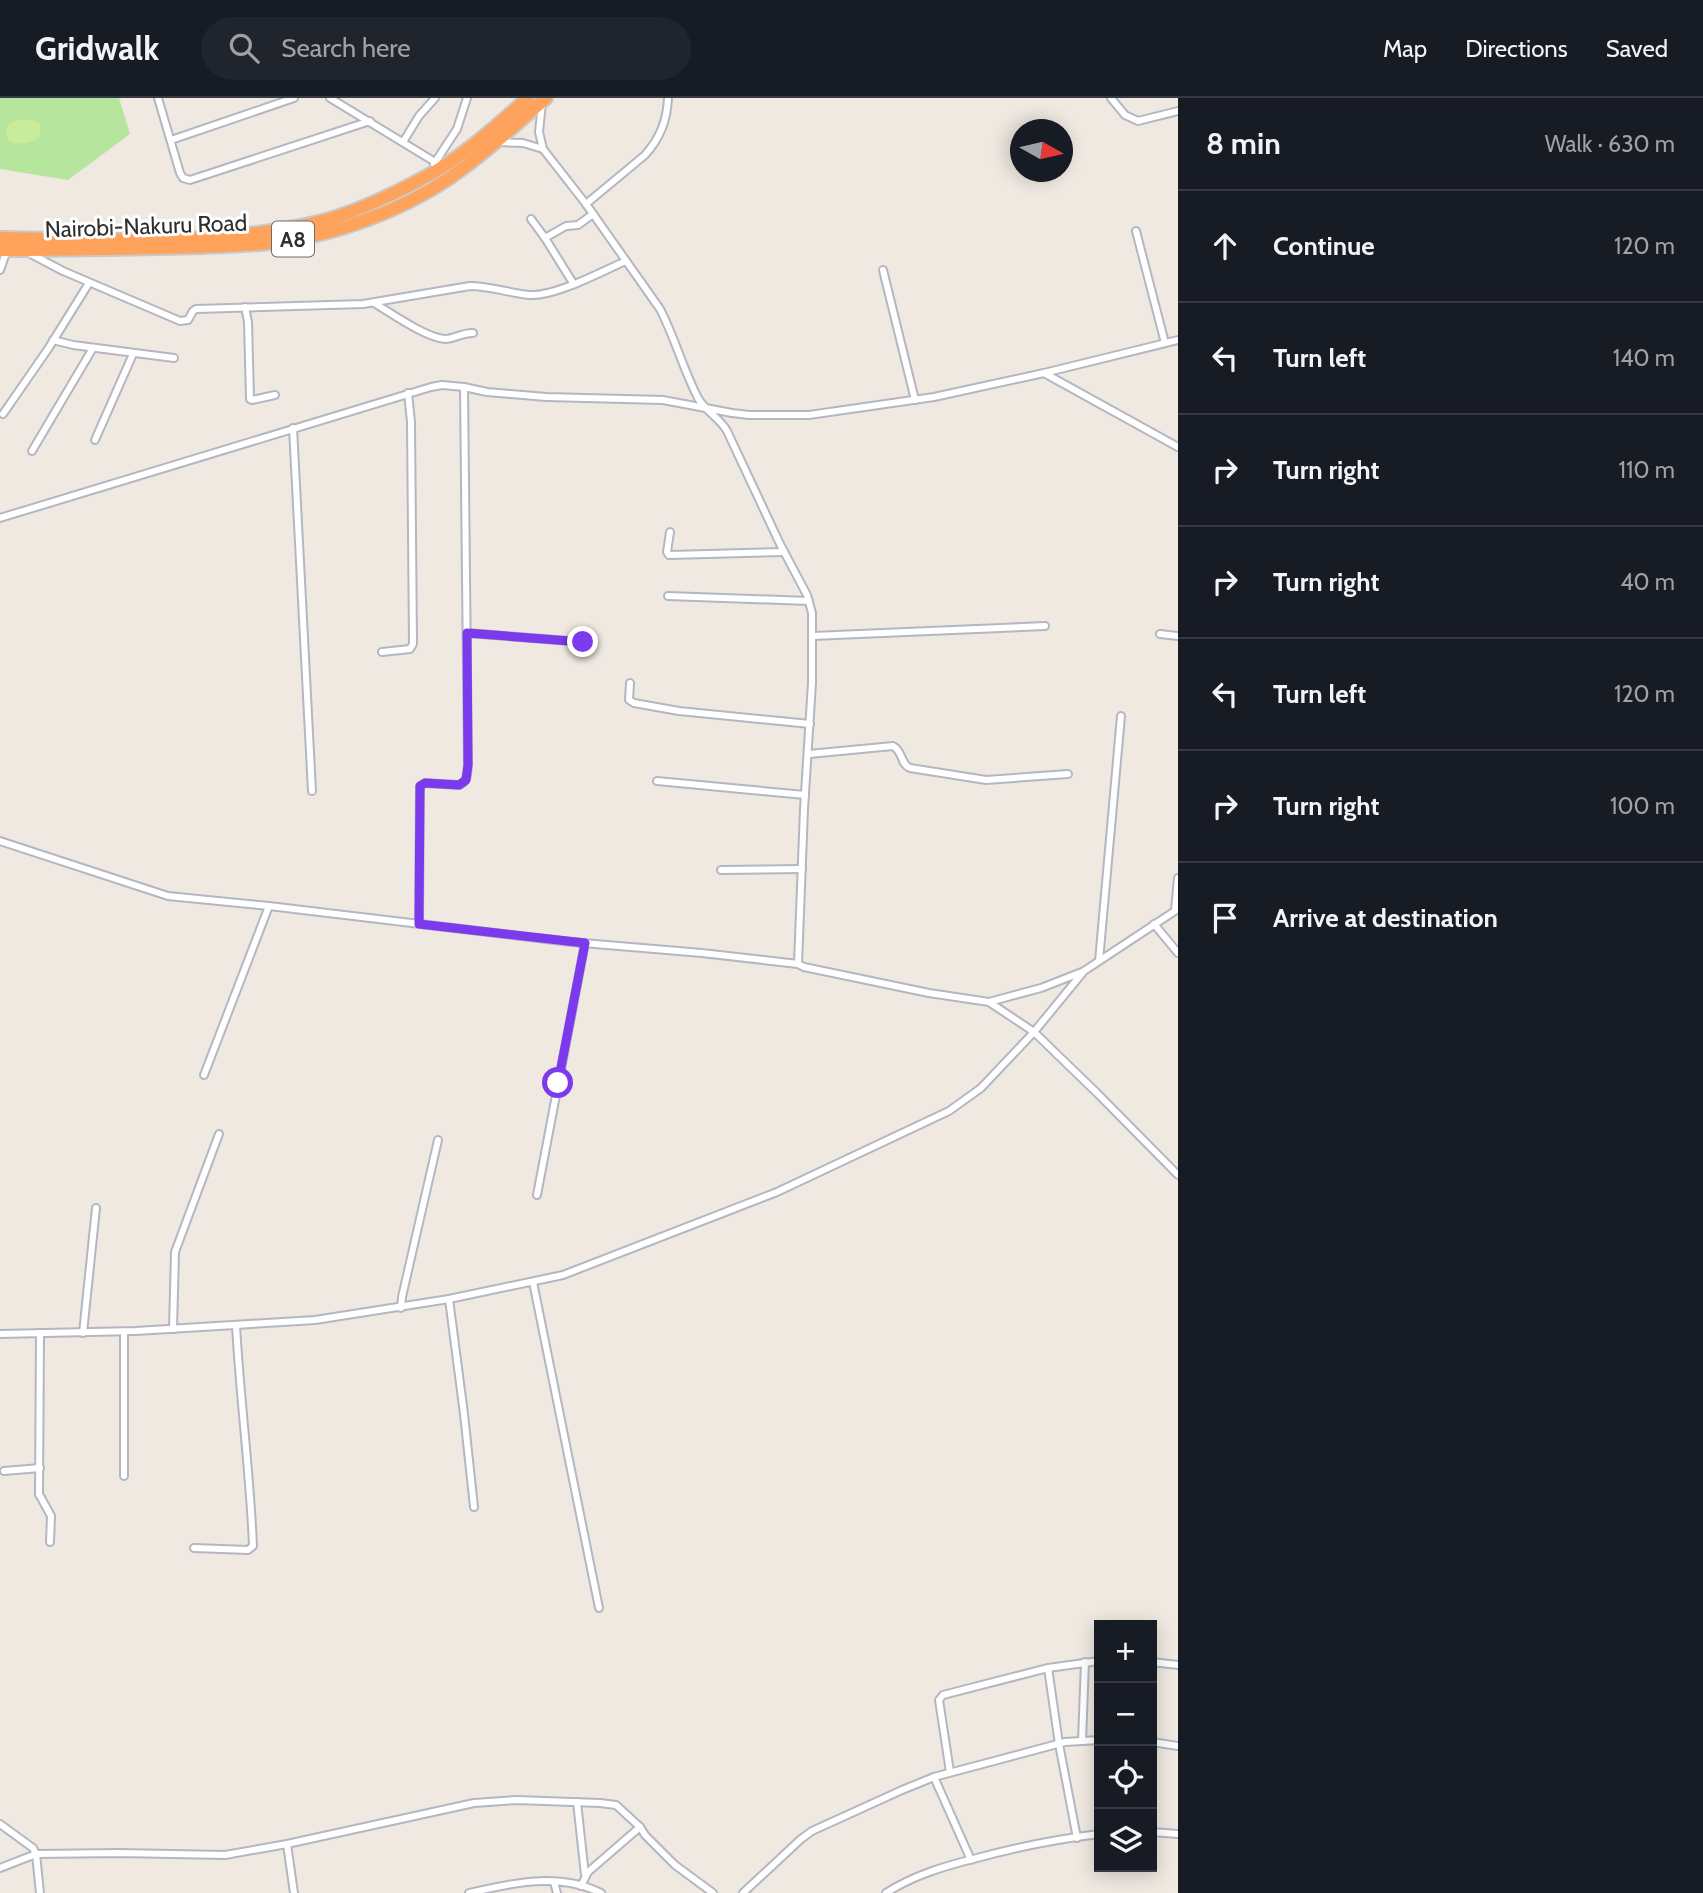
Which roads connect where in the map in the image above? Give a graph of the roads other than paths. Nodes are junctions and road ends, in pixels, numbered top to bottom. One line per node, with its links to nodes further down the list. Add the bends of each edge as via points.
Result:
1 (158, 98): 12 (street)
2 (294, 98): 12 (street)
3 (330, 98): 11 (street)
4 (435, 98): 13 (street)
5 (467, 98): 16 (street, via 457,129)
6 (528, 98): 17 (highway, A8, via 480,140)
7 (667, 98): 18 (street, via 664,124 653,146)
8 (1111, 98): 10 (street, via 1125,115 1138,121)
9 (544, 100): 14 (highway, Nairobi-Nakuru Road / A8); 15 (street, via 539,132)
10 (1178, 111)
11 (370, 121): 12 (street, via 190,180 180,173); 13 (street)
12 (171, 140)
13 (403, 142): 16 (street)
14 (497, 142): 15 (street); 25 (highway, Nairobi-Nakuru Road / A8, via 416,197 332,231 235,246)
15 (543, 149): 18 (street)
16 (435, 162): 17 (street)
17 (426, 177): 22 (highway, A8, via 353,211 262,233 199,238)
18 (586, 204): 19 (street)
19 (593, 214): 23 (street); 26 (street)
20 (531, 219): 23 (street)
21 (1136, 231): 36 (street)
22 (0, 238)
23 (545, 238): 30 (street)
24 (4, 250): 25 (highway, Nairobi-Nakuru Road / A8); 27 (street)
25 (23, 250): 29 (street)
26 (626, 261): 30 (street); 45 (street, via 660,309)
27 (0, 270)
28 (883, 270): 44 (street)
29 (89, 283): 32 (street, via 180,321 188,320 196,309); 34 (street)
30 (573, 283): 31 (street, via 538,295 470,286)
31 (374, 303): 32 (street); 33 (street, via 443,339)
32 (245, 307): 43 (street, via 250,399)
33 (473, 333)
34 (53, 340): 37 (street); 46 (street)
35 (1178, 340): 36 (street)
36 (1165, 343): 40 (street)
37 (93, 348): 38 (street); 50 (street)
38 (133, 354): 39 (street); 48 (street)
39 (174, 358)
40 (1044, 373): 44 (street); 49 (street)
41 (464, 387): 42 (street, via 442,385); 45 (street, via 546,397 663,400); 57 (street)
42 (408, 393): 47 (street); 62 (street, via 413,644 403,651)
43 (275, 395)
44 (915, 400): 45 (street, via 798,415)
45 (705, 408): 53 (street, via 727,431)
46 (3, 414)
47 (293, 428): 51 (street); 69 (street)
48 (94, 440)
49 (1178, 447)
50 (32, 451)
51 (0, 518)
52 (670, 532): 53 (street, via 669,555)
53 (784, 552): 55 (street)
54 (668, 596): 55 (street)
55 (810, 601): 59 (street)
56 (1045, 626): 59 (street)
57 (467, 633): 61 (street); 77 (street, via 466,780 459,785 420,786)
58 (1160, 634): 60 (street)
59 (812, 636): 65 (street)
60 (1178, 636)
61 (583, 642)
62 (382, 652)
63 (630, 683): 65 (street, via 628,696 634,703)
64 (1121, 716): 81 (street)
65 (810, 724): 66 (street)
66 (809, 754): 67 (street, via 893,746 907,767 970,778); 70 (street)
67 (1068, 774)
68 (657, 781): 70 (street)
69 (312, 791)
70 (805, 795): 72 (street)
71 (0, 841): 75 (street, via 168,896)
72 (802, 869): 73 (street); 82 (street)
73 (721, 870)
74 (1178, 878): 76 (street)
75 (269, 906): 77 (street); 86 (street)
76 (1177, 909): 78 (street)
77 (419, 924): 79 (street)
78 (1154, 924): 80 (street); 81 (street)
79 (585, 943): 82 (street); 90 (street)
80 (1178, 953)
81 (1099, 961): 83 (street)
82 (798, 964): 84 (street)
83 (1084, 971): 84 (street); 85 (street)
84 (989, 1002): 85 (street)
85 (1034, 1032): 89 (street); 92 (street, via 981,1088 949,1111 777,1192 615,1256)
86 (204, 1075)
87 (219, 1133): 96 (street, via 175,1252)
88 (438, 1140): 94 (street)
89 (1178, 1175)
90 (537, 1195)
91 (96, 1208): 97 (street)
92 (533, 1282): 93 (street); 107 (street)
93 (449, 1299): 94 (street); 104 (street)
94 (401, 1308): 95 (street)
95 (236, 1325): 96 (street); 106 (street, via 253,1546 248,1550)
96 (173, 1329): 98 (street)
97 (83, 1332): 98 (street); 100 (street)
98 (124, 1332): 103 (street)
99 (0, 1334): 100 (street)
100 (40, 1334): 101 (street)
101 (40, 1468): 102 (street); 105 (street, via 40,1497 51,1516)
102 (4, 1471)
103 (124, 1476)
104 (474, 1507)
105 (50, 1542)
106 (194, 1548)
107 (599, 1608)
108 (1094, 1661): 109 (street)
109 (1085, 1662): 112 (street); 114 (street)
110 (1157, 1663): 111 (street)
111 (1178, 1665)
112 (1048, 1668): 116 (street); 118 (street, via 940,1697)
113 (1094, 1740): 114 (street)
114 (1082, 1741): 116 (street)
115 (1157, 1743): 117 (street)
116 (1059, 1744): 118 (street); 126 (street)
117 (1178, 1746)
118 (950, 1772): 119 (street)
119 (934, 1777): 129 (street); 140 (street, via 812,1831)
120 (577, 1802): 122 (street, via 616,1805); 127 (street, via 474,1803); 131 (street)
121 (0, 1824): 128 (street, via 29,1843)
122 (640, 1826): 131 (street); 139 (street, via 675,1865)
123 (1157, 1833): 125 (street)
124 (1094, 1835): 126 (street)
125 (1178, 1835)
126 (1077, 1838): 129 (street)
127 (287, 1844): 128 (street, via 225,1855); 135 (street)
128 (36, 1854): 130 (street); 134 (street)
129 (971, 1860): 141 (street, via 907,1880)
130 (0, 1868)
131 (585, 1875): 133 (street)
132 (554, 1882): 133 (street); 136 (street, via 511,1883); 137 (street)
133 (581, 1886): 138 (street)
134 (40, 1893)
135 (294, 1893)
136 (470, 1893)
137 (557, 1893)
138 (601, 1893)
139 (713, 1893)
140 (743, 1893)
141 (886, 1893)

